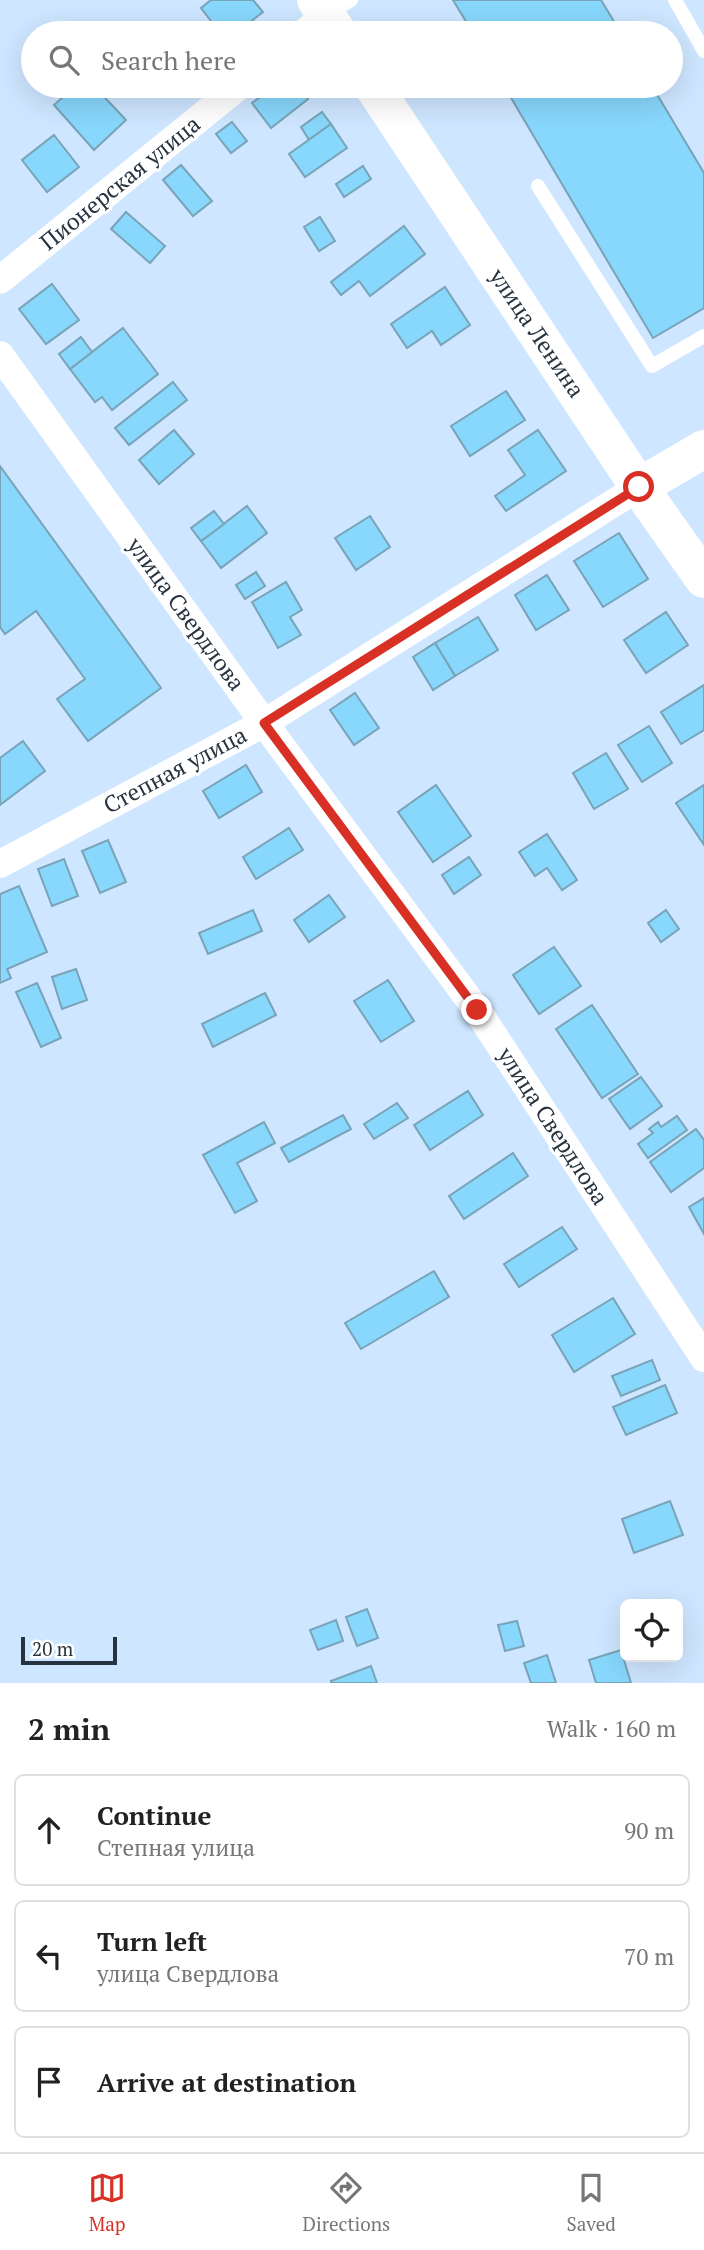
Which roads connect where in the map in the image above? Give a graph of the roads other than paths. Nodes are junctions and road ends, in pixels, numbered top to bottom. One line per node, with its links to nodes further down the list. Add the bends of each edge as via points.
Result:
1 (674, 0): 2 (lane)
2 (704, 51)
3 (224, 98): 6 (street, Пионерская улица)
4 (381, 98): 10 (street, улица Ленина)
5 (538, 186): 7 (lane, via 652,366)
6 (0, 280)
7 (704, 336)
8 (0, 355): 12 (street, улица Свердлова)
9 (704, 449): 10 (street, Степная улица)
10 (639, 487): 11 (street, улица Ленина); 12 (street, Степная улица)
11 (704, 579)
12 (264, 723): 13 (street, Степная улица); 14 (street, улица Свердлова, via 477,1010)
13 (0, 864)
14 (704, 1358)

